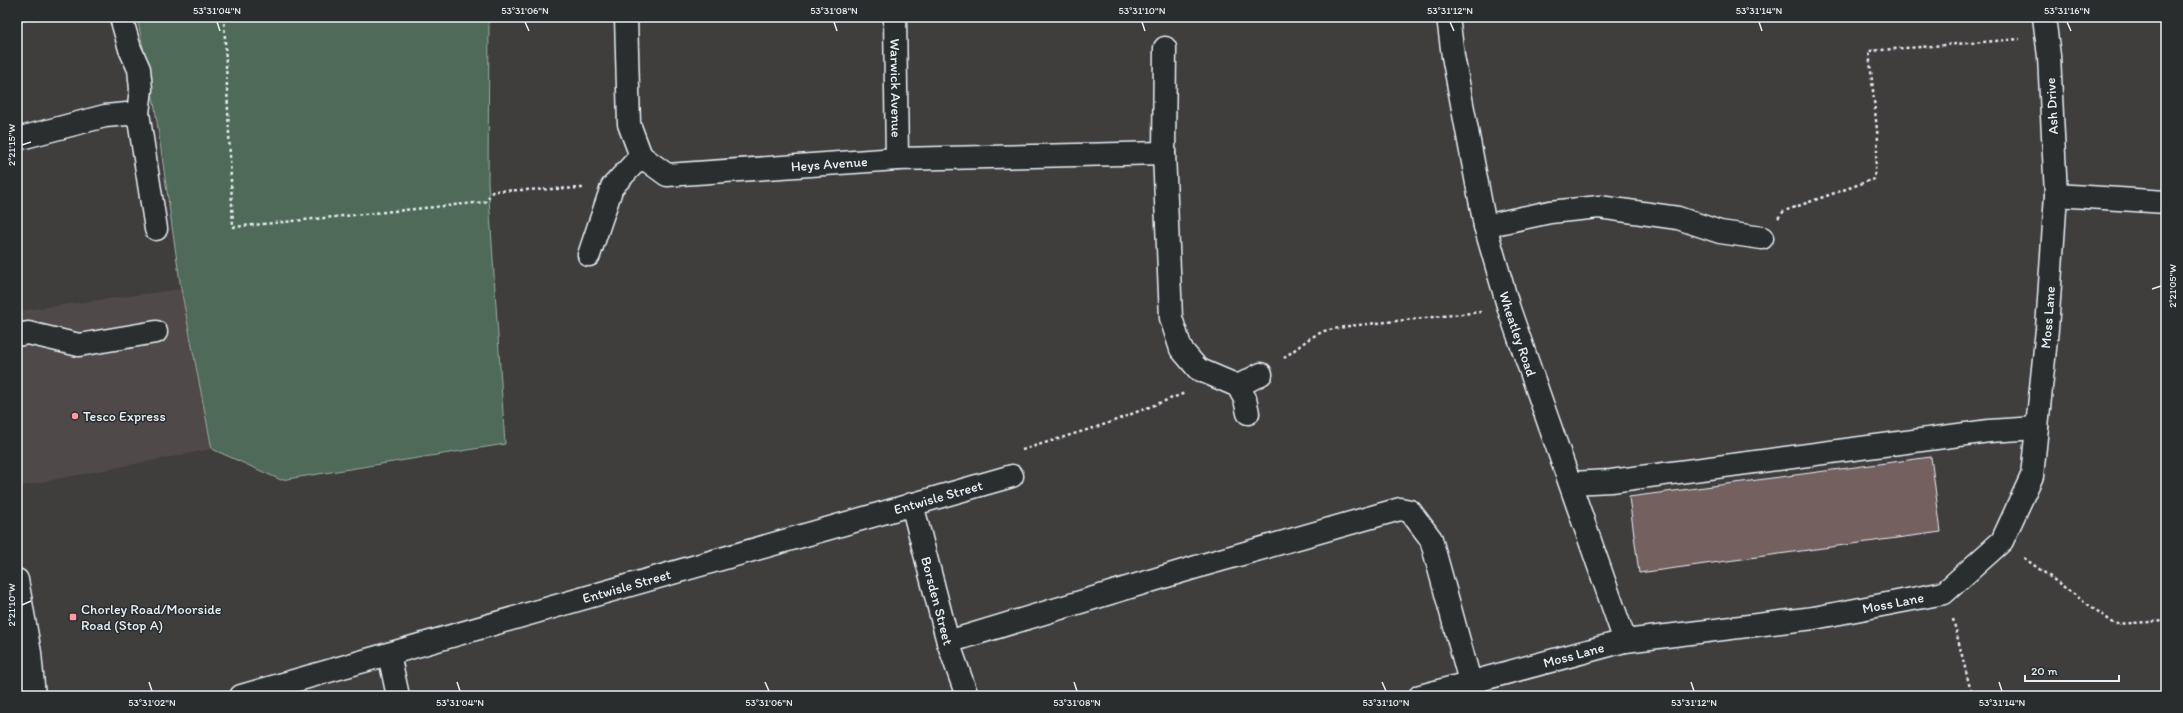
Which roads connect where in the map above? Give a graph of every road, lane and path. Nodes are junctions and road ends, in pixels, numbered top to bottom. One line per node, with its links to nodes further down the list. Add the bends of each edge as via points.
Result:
1 (121, 17): 8 (street, via 139,69 141,88)
2 (224, 17): 13 (path, via 233,227 485,202 493,191)
3 (626, 17): 11 (street, via 629,124)
4 (895, 17): 12 (street, Warwick Avenue)
5 (1448, 17): 16 (street, Wheatley Road)
6 (2045, 27): 14 (street, Ash Drive); 18 (path, via 1869,51 1878,140 1874,179 1784,211)
7 (1165, 48): 10 (street)
8 (138, 113): 9 (street, via 105,116); 17 (street)
9 (17, 139)
10 (1164, 153): 12 (street, Heys Avenue); 23 (street, via 1171,318 1181,349 1198,369)
11 (641, 156): 12 (street, Heys Avenue, via 667,175); 13 (street)
12 (897, 160)
13 (612, 187): 19 (street)
14 (2056, 195): 15 (street); 27 (street, Moss Lane)
15 (2166, 202)
16 (1485, 226): 18 (street, via 1550,212 1599,207 1678,218 1720,232); 20 (street, Wheatley Road)
17 (156, 229)
18 (1762, 238)
19 (589, 255)
20 (1509, 309): 24 (path, via 1349,326 1324,331 1310,338); 29 (street, Wheatley Road)
21 (156, 332): 22 (street, via 79,346 28,333)
22 (17, 335)
23 (1208, 373): 25 (street); 28 (path, via 1191,391 1106,424 1021,450)
24 (1261, 374): 25 (street)
25 (1238, 386): 26 (street, via 1245,399)
26 (1248, 414)
27 (2037, 428): 29 (street, via 1989,431 1611,481); 31 (street, Moss Lane, via 2032,476)
28 (1012, 476): 30 (street, Entwisle Street)
29 (1570, 483): 36 (street, Wheatley Road)
30 (912, 504): 37 (street, Borsden Street); 38 (street, Entwisle Street)
31 (2002, 541): 33 (street, Moss Lane); 35 (path, via 2115,624)
32 (17, 580): 34 (street)
33 (1944, 593): 36 (street, Moss Lane, via 1814,618); 45 (path)
34 (19, 606): 40 (street, via 30,653)
35 (2166, 621)
36 (1625, 641): 39 (street, Moss Lane)
37 (948, 642): 39 (street, via 1400,509 1410,511 1431,539); 43 (street, Borsden Street)
38 (389, 654): 41 (street, Entwisle Street); 42 (street)
39 (1472, 690): 44 (street, Moss Lane)
40 (34, 696)
41 (241, 696)
42 (398, 696)
43 (968, 696)
44 (1420, 696)
45 (1972, 696)

